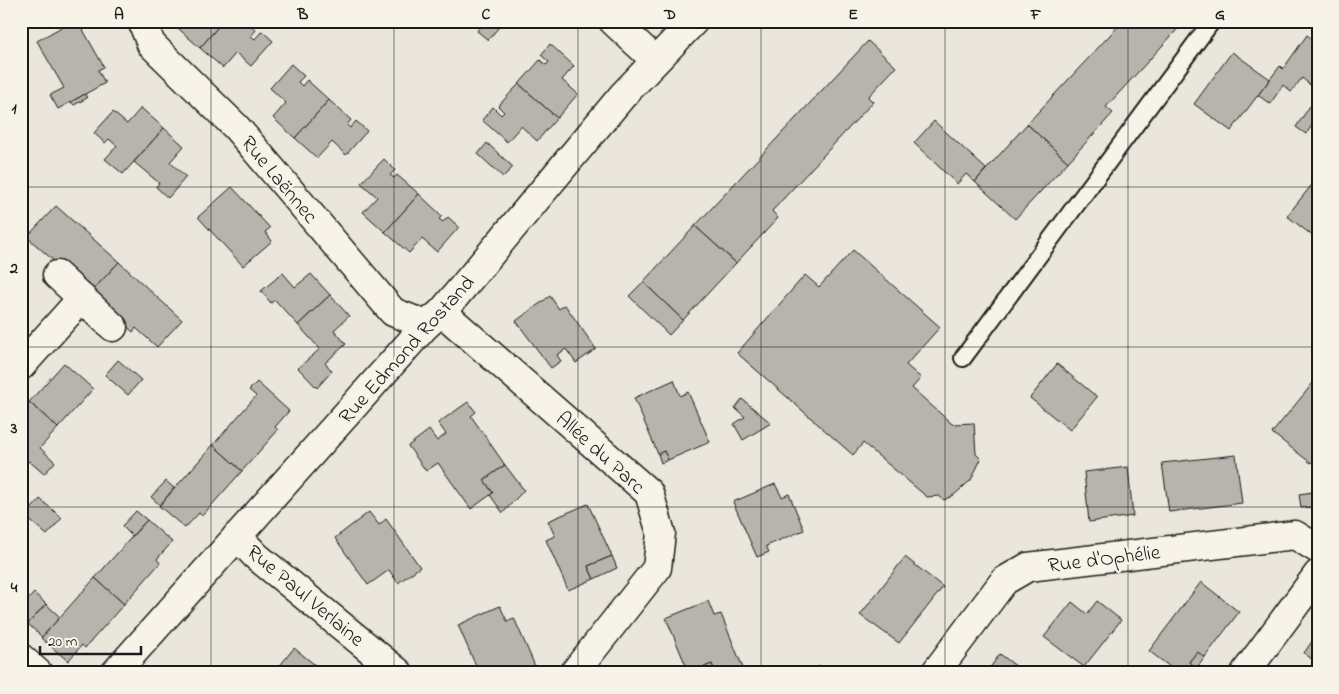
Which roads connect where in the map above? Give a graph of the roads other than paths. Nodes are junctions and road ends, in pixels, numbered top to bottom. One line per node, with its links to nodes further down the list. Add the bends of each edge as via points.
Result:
1 (142, 21): 8 (street, Rue Laënnec, via 151,44 236,127 393,312)
2 (613, 21): 5 (street)
3 (694, 21): 5 (street, Rue Edmond Rostand)
4 (1212, 21): 10 (lane)
5 (655, 60): 8 (street, Rue Edmond Rostand)
6 (57, 275): 7 (street)
7 (82, 298): 9 (street); 11 (street)
8 (434, 318): 12 (street, Rue Edmond Rostand); 19 (street, Allée du Parc, via 649,493 661,533 657,568)
9 (113, 327)
10 (963, 358)
11 (21, 366)
12 (237, 536): 17 (street, Rue Edmond Rostand); 18 (street, Rue Paul Verlaine, via 256,556)
13 (1318, 549): 20 (street, Rue d'Ophélie, via 1295,535 1028,567 1004,581)
14 (1318, 574): 21 (street)
15 (21, 658): 16 (street)
16 (38, 673)
17 (114, 673)
18 (399, 673)
19 (574, 673)
20 (935, 673)
21 (1245, 673)

